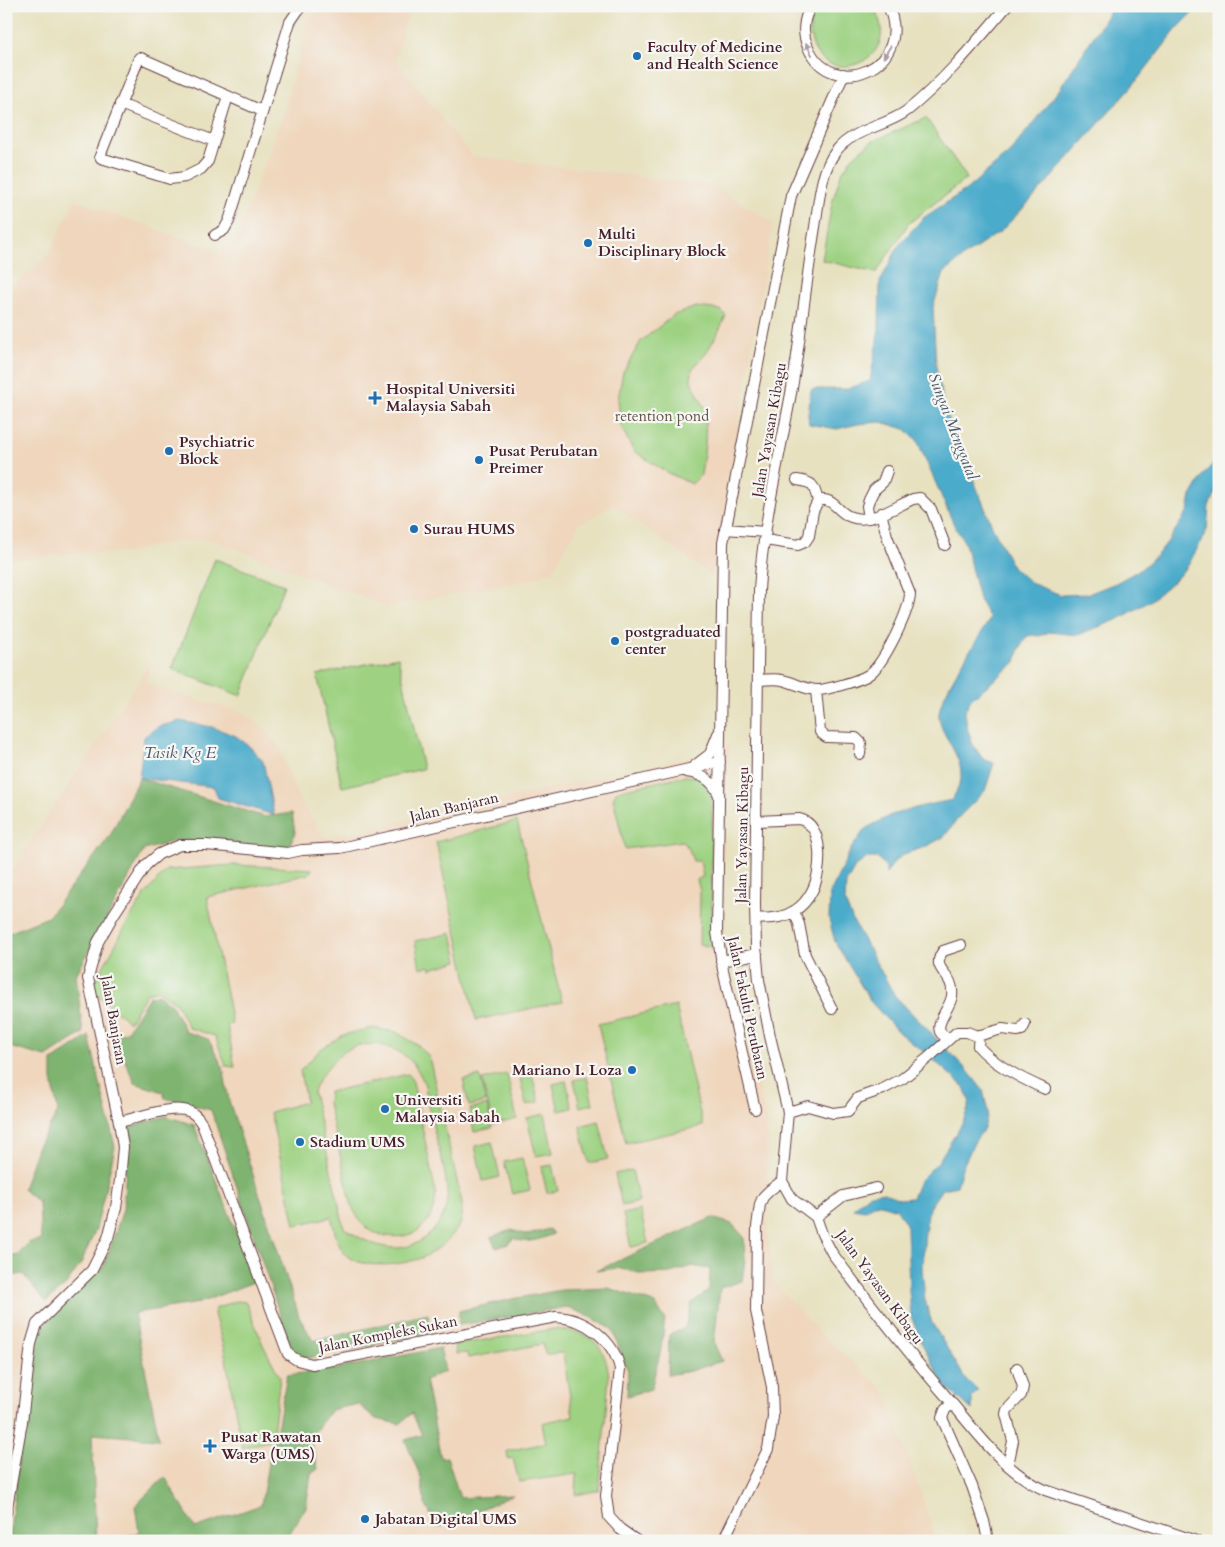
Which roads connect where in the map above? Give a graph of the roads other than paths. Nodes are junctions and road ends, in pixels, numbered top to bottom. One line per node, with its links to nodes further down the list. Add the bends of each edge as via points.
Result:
1 (301, 6): 8 (street, via 290,22)
2 (811, 6): 5 (street, one-way to 2, via 825,68 810,54 804,26)
3 (888, 6): 5 (street, one-way to 5, via 894,28 890,49 876,66 866,72)
4 (1007, 6): 17 (street, Jalan Yayasan Kibagu, via 946,76 895,118 854,136 830,161 820,194 792,388)
5 (844, 74): 16 (street, Jalan Fakulti Perubatan, via 791,196)
6 (228, 96): 7 (street, via 139,58); 8 (street); 9 (street)
7 (120, 104): 9 (street); 9 (street, via 101,158 176,179 205,165)
8 (262, 111): 10 (street, via 229,221 224,230)
9 (214, 141)
10 (215, 235)
11 (887, 471): 15 (street, via 869,500)
12 (797, 480): 13 (street, via 813,485)
13 (818, 501): 15 (street, via 831,501 850,517); 17 (street, via 805,542 798,545)
14 (881, 513): 15 (street); 18 (street, via 920,498 931,508); 20 (street, via 907,583 910,602 887,652 875,669 867,676)
15 (869, 518)
16 (725, 529): 17 (street); 21 (street, Jalan Fakulti Perubatan, via 721,581)
17 (765, 536): 19 (street, Jalan Yayasan Kibagu, via 759,590)
18 (945, 545)
19 (759, 680): 20 (street, via 781,680); 26 (street, Jalan Yayasan Kibagu)
20 (816, 690): 22 (street, via 820,732 826,737 856,738 861,743)
21 (720, 728): 23 (street, Jalan Fakulti Perubatan); 24 (street, via 710,754)
22 (860, 754)
23 (720, 762): 24 (street, Jalan Banjaran); 25 (street, Jalan Fakulti Perubatan)
24 (683, 771): 25 (street, via 704,777 713,783); 39 (street, Jalan Banjaran, via 340,848 288,853 180,845 159,854 146,865 114,914 98,942 88,978)
25 (719, 794): 31 (street, Jalan Fakulti Perubatan, via 717,932)
26 (758, 821): 27 (street, via 806,820 820,847 817,880 805,902); 28 (street, Jalan Yayasan Kibagu)
27 (794, 911): 28 (street, via 784,916); 32 (street, via 805,955)
28 (756, 919): 30 (street, Jalan Yayasan Kibagu)
29 (961, 945): 35 (street, via 943,951 939,959 939,968 951,983 952,994 939,1027)
30 (756, 954): 31 (street); 38 (street, Jalan Yayasan Kibagu, via 763,1008)
31 (721, 961): 37 (street, Jalan Fakulti Perubatan)
32 (832, 1009)
33 (1025, 1024): 34 (street, via 1022,1030 1002,1029)
34 (979, 1036): 35 (street, via 961,1031); 36 (street, via 978,1046 993,1060)
35 (946, 1041): 38 (street, via 892,1085 858,1098 848,1111 833,1114 808,1106)
36 (1045, 1089)
37 (755, 1109)
38 (788, 1112): 40 (street, Jalan Yayasan Kibagu)
39 (119, 1122): 46 (street, Jalan Banjaran, via 123,1147 120,1180 108,1238 92,1270 37,1324 33,1337); 47 (street, Jalan Kompleks Sukan, via 174,1109 197,1116 288,1354 297,1360 312,1364 556,1318 581,1323 607,1341 618,1357 620,1369 606,1496 609,1517)
40 (782, 1181): 42 (street, via 792,1200); 48 (street, via 763,1197 757,1227 756,1311 772,1387 773,1417 768,1449)
41 (876, 1188): 42 (street, via 843,1196)
42 (816, 1217): 44 (street, Jalan Yayasan Kibagu, via 838,1260)
43 (1017, 1368): 45 (street, via 1023,1387 1021,1395 1006,1414 1013,1441)
44 (952, 1403): 45 (street, Jalan Yayasan Kibagu); 49 (street, via 942,1418 972,1486)
45 (1008, 1465): 50 (street, Jalan Yayasan Kibagu, via 1024,1479 1045,1490)
46 (6, 1513)
47 (637, 1541)
48 (723, 1541)
49 (988, 1541)
50 (1196, 1541)

